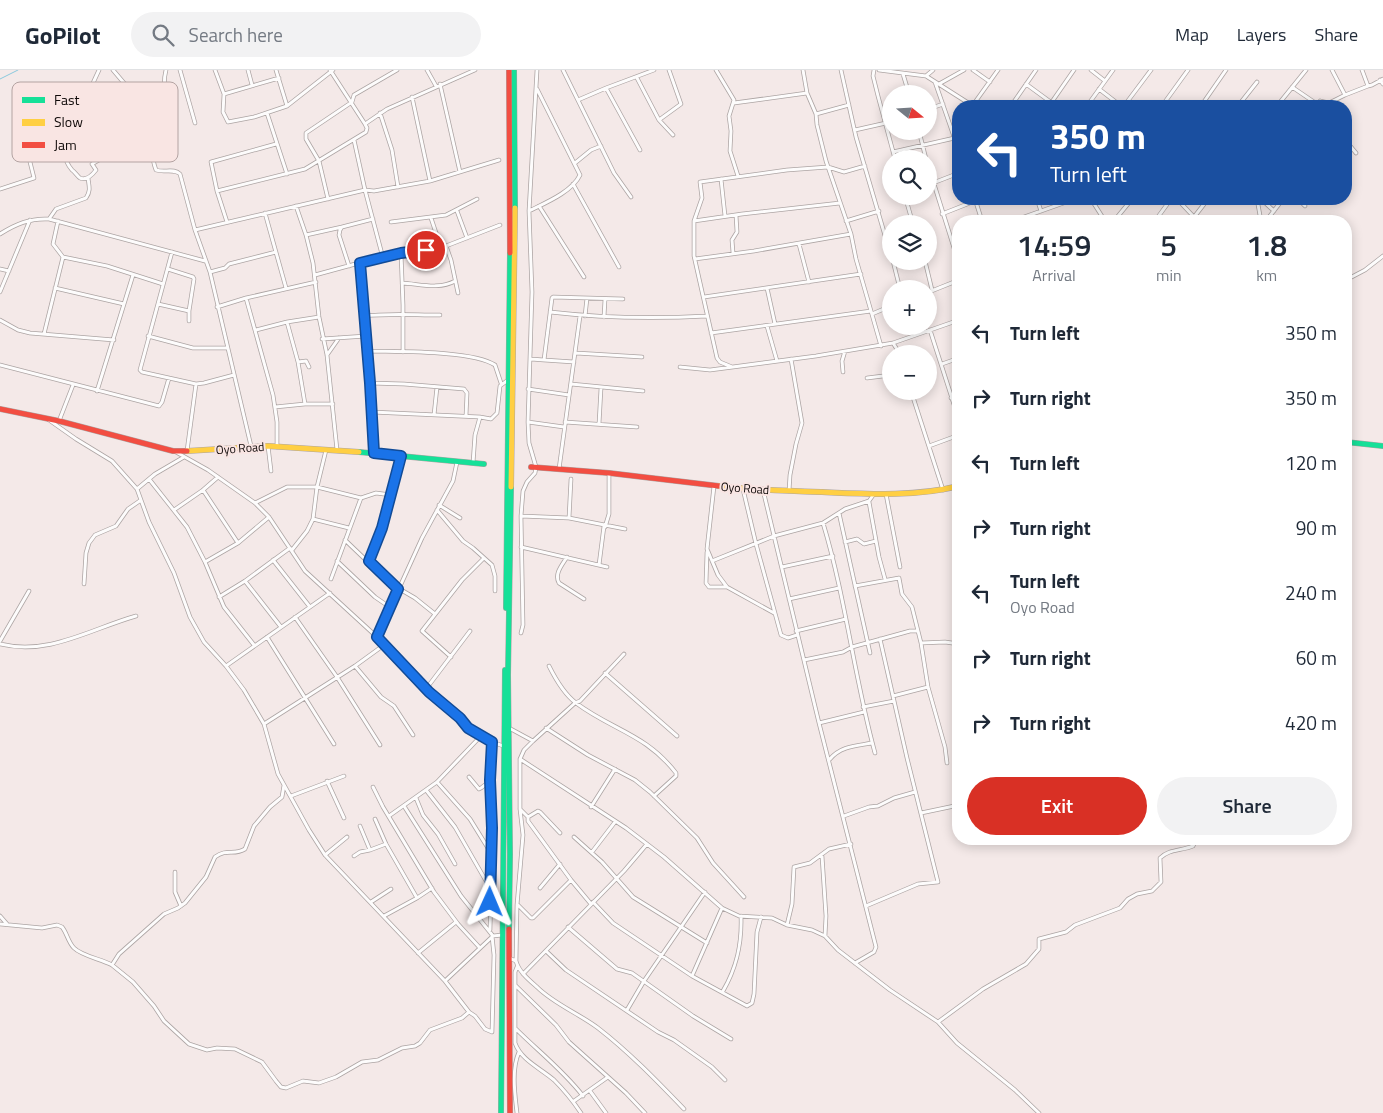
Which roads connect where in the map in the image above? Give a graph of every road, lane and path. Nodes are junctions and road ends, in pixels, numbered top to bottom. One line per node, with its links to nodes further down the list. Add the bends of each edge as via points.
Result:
1 (99, 70): 42 (street)
2 (113, 70): 43 (street)
3 (180, 70): 88 (street)
4 (215, 70): 59 (street)
5 (248, 70): 50 (street)
6 (276, 70): 38 (street)
7 (331, 70): 77 (street); 81 (street)
8 (397, 70): 77 (street, via 354,95)
9 (427, 70): 52 (street)
10 (475, 70): 47 (street)
11 (509, 70): 273 (main road)
12 (514, 70): 420 (main road, via 515,275)
13 (537, 70): 55 (street)
14 (562, 70): 62 (street)
15 (654, 70): 39 (street)
16 (669, 70): 87 (street, via 682,104)
17 (716, 70): 78 (street)
18 (803, 70): 58 (street)
19 (841, 70): 80 (street)
20 (874, 70): 83 (street)
21 (879, 70): 36 (street)
22 (934, 70): 37 (street)
23 (964, 70): 46 (street)
24 (974, 70): 44 (street)
25 (998, 70): 44 (street)
26 (1036, 70): 48 (street)
27 (1074, 70): 67 (street)
28 (1091, 70): 41 (street)
29 (1113, 70): 41 (street)
30 (1151, 70): 70 (street)
31 (1188, 70): 71 (street)
32 (1226, 70): 72 (street)
33 (1306, 70): 54 (street)
34 (1332, 70): 60 (street)
35 (1362, 70): 53 (street)
36 (901, 72): 37 (street); 51 (street)
37 (926, 76): 46 (street)
38 (279, 78): 50 (street); 81 (street)
39 (637, 78): 56 (street); 87 (street)
40 (1382, 79): 49 (street); 53 (street)
41 (1105, 81): 57 (street)
42 (93, 82)
43 (123, 82)
44 (990, 82): 64 (street)
45 (1257, 82): 73 (street)
46 (937, 83): 63 (street); 79 (street)
47 (440, 84): 52 (street); 114 (street)
48 (1026, 84): 65 (street); 66 (street)
49 (1383, 84)
50 (252, 85): 59 (street)
51 (906, 85)
52 (436, 86): 61 (street)
53 (1368, 86): 60 (street)
54 (1292, 87): 74 (street); 75 (street)
55 (536, 88): 111 (street); 143 (street)
56 (606, 88): 62 (street); 101 (street)
57 (1099, 89): 68 (street); 69 (street)
58 (807, 93): 78 (street); 86 (street)
59 (224, 94): 84 (street, via 223,112 228,122)
60 (1345, 95): 76 (street)
61 (412, 98): 85 (street); 120 (street)
62 (578, 100): 98 (street)
63 (964, 100)
64 (977, 100)
65 (1015, 100)
66 (1049, 100)
67 (1053, 100)
68 (1091, 100)
69 (1114, 100)
70 (1127, 100)
71 (1166, 100)
72 (1205, 100)
73 (1243, 100)
74 (1282, 100)
75 (1312, 100)
76 (1335, 100)
77 (352, 102): 89 (street); 106 (street, via 306,133 306,139)
78 (734, 103): 117 (street, via 729,116 730,151)
79 (943, 104): 82 (street); 91 (street)
80 (849, 105): 86 (street); 92 (street)
81 (288, 106): 84 (street)
82 (938, 106)
83 (882, 110)
84 (267, 113): 97 (street)
85 (380, 113): 89 (street); 123 (street, via 392,150)
86 (816, 114): 113 (street)
87 (658, 120): 93 (street)
88 (195, 123)
89 (365, 124): 95 (street, via 366,132)
90 (882, 124): 92 (street)
91 (952, 126)
92 (855, 130): 112 (street)
93 (673, 135)
94 (952, 139): 99 (street)
95 (354, 140): 106 (street); 125 (street)
96 (921, 140): 99 (street)
97 (276, 144): 115 (street); 126 (street, via 213,161 211,165)
98 (601, 146): 111 (street); 127 (street)
99 (922, 146): 102 (street); 103 (street)
100 (1352, 148): 104 (street)
101 (640, 150)
102 (903, 150)
103 (923, 150)
104 (1356, 153)
105 (499, 160): 114 (street)
106 (319, 161): 115 (street); 129 (street)
107 (30, 162): 124 (street, via 34,178)
108 (67, 162): 118 (street, via 80,178)
109 (96, 162): 118 (street, via 92,164 96,170)
110 (154, 162): 168 (street, via 156,170 180,174)
111 (574, 163): 122 (street, via 579,176)
112 (865, 166): 113 (street, via 844,172); 144 (street)
113 (828, 167): 117 (street); 131 (street)
114 (460, 172): 120 (street)
115 (287, 174): 126 (street)
116 (952, 176): 121 (street)
117 (738, 177): 119 (street)
118 (88, 178): 158 (street, via 90,192 86,198 56,209)
119 (720, 179): 155 (street); 161 (street, via 700,182 702,198)
120 (430, 181): 123 (street)
121 (937, 182)
122 (572, 184): 141 (street); 188 (street)
123 (398, 187): 125 (street)
124 (0, 189)
125 (365, 190): 129 (street); 159 (street)
126 (217, 191): 163 (street)
127 (631, 197)
128 (937, 197): 149 (street)
129 (328, 199): 140 (street)
130 (477, 199): 142 (street)
131 (840, 203): 148 (street); 162 (street)
132 (963, 205): 149 (street)
133 (1040, 205): 145 (street)
134 (1058, 205): 145 (street)
135 (1127, 205): 151 (street)
136 (1183, 205): 152 (street)
137 (1203, 205): 153 (street)
138 (1268, 205): 146 (street)
139 (1278, 205): 146 (street)
140 (296, 206): 147 (street); 171 (street)
141 (540, 206): 143 (street); 196 (street)
142 (457, 211): 156 (street); 172 (street)
143 (529, 211): 257 (street)
144 (879, 211): 162 (street); 165 (street)
145 (1041, 211): 150 (street)
146 (1274, 211): 154 (street)
147 (265, 213): 163 (street); 178 (street)
148 (736, 214): 155 (street); 180 (street)
149 (942, 214): 173 (street)
150 (1030, 215)
151 (1119, 215)
152 (1192, 215)
153 (1196, 215)
154 (1271, 215)
155 (725, 216): 161 (street)
156 (431, 218): 164 (street); 176 (street)
157 (30, 219): 158 (street); 169 (street); 191 (street)
158 (49, 219): 160 (street)
159 (372, 219): 167 (street); 183 (street)
160 (58, 221): 177 (street); 182 (street, via 53,244)
161 (694, 221): 184 (street)
162 (846, 221): 170 (street)
163 (226, 222): 168 (street)
164 (391, 222)
165 (882, 222)
166 (500, 225): 172 (street)
167 (342, 227): 171 (street); 187 (street, via 339,235)
168 (195, 230): 185 (street)
169 (0, 234)
170 (852, 234): 174 (street); 193 (street)
171 (306, 235): 195 (street)
172 (467, 238): 175 (street)
173 (952, 239)
174 (799, 244): 180 (street); 200 (street)
175 (446, 246): 176 (street); 198 (street)
176 (439, 248): 179 (street)
177 (172, 252): 185 (street); 190 (street)
178 (276, 252): 192 (street); 205 (street)
179 (401, 253): 183 (street); 201 (street)
180 (733, 253): 184 (street)
181 (1383, 256): 197 (street)
182 (63, 257): 194 (street); 204 (street)
183 (383, 258): 186 (street)
184 (695, 259): 212 (street)
185 (206, 261): 192 (street)
186 (360, 263): 187 (street); 224 (street)
187 (349, 266): 195 (street)
188 (619, 267)
189 (0, 269): 191 (street)
190 (168, 269): 203 (street); 219 (street, via 194,279)
191 (9, 271): 208 (street)
192 (210, 272): 217 (street)
193 (861, 274): 200 (street); 221 (street)
194 (133, 275): 203 (street); 215 (street)
195 (315, 275): 199 (street)
196 (584, 277)
197 (1352, 277)
198 (455, 281): 201 (street, via 449,285 432,286); 209 (street)
199 (316, 282): 205 (street); 228 (street)
200 (809, 282): 206 (street)
201 (402, 283): 222 (street)
202 (952, 283): 207 (street)
203 (162, 284): 216 (street)
204 (55, 288): 215 (street); 239 (street)
205 (286, 288): 210 (street)
206 (767, 288): 212 (street); 234 (street)
207 (937, 288)
208 (0, 292)
209 (458, 293)
210 (246, 298): 217 (street); 237 (street)
211 (587, 298): 213 (street); 220 (street, via 553,297); 226 (street)
212 (704, 298): 227 (street)
213 (605, 299): 214 (street); 229 (street)
214 (623, 299)
215 (124, 304): 246 (street)
216 (158, 304): 219 (street); 242 (street)
217 (217, 307): 249 (street)
218 (882, 309): 221 (street)
219 (188, 311): 231 (street)
220 (550, 312): 225 (street); 258 (street)
221 (872, 312): 234 (street); 248 (street)
222 (403, 315): 223 (street); 224 (street, via 382,313); 252 (street)
223 (440, 315)
224 (364, 316): 243 (street)
225 (580, 316): 226 (street); 253 (street)
226 (585, 316): 229 (street)
227 (707, 316): 229 (street); 238 (street)
228 (319, 317): 232 (street); 245 (street)
229 (604, 317)
230 (0, 320): 239 (street, via 18,330)
231 (189, 321)
232 (288, 322): 237 (street); 261 (street)
233 (952, 322): 236 (street)
234 (775, 324): 235 (street)
235 (767, 326): 238 (street); 260 (street)
236 (937, 328)
237 (256, 330): 289 (street)
238 (711, 333): 267 (street, via 720,362)
239 (44, 334): 246 (street)
240 (916, 335): 247 (street)
241 (932, 335): 263 (street)
242 (148, 336): 249 (street, via 193,348); 271 (street, via 140,370)
243 (366, 336): 244 (street); 250 (street)
244 (339, 338): 245 (street); 254 (street)
245 (322, 339): 254 (street)
246 (114, 340): 282 (street)
247 (893, 343): 248 (street)
248 (881, 346): 251 (street)
249 (227, 348): 269 (street)
250 (367, 351): 252 (street); 274 (street)
251 (845, 351): 256 (street); 268 (street)
252 (402, 352): 275 (street, via 486,360 495,365)
253 (576, 353): 255 (street); 262 (street)
254 (327, 355): 288 (street)
255 (642, 357)
256 (791, 359): 260 (street); 332 (street, via 802,423)
257 (531, 360): 258 (street); 281 (street)
258 (544, 360): 262 (street)
259 (952, 360): 263 (street)
260 (778, 361): 267 (street)
261 (298, 362): 265 (street, via 306,362); 287 (street)
262 (574, 362): 277 (street)
263 (942, 364): 285 (street)
264 (0, 365): 278 (street)
265 (309, 367)
266 (680, 367): 267 (street, via 710,370)
267 (732, 367)
268 (843, 372)
269 (234, 375): 276 (street); 304 (street)
270 (882, 377): 272 (street)
271 (168, 378): 276 (street); 282 (street, via 159,406)
272 (868, 378)
273 (508, 380): 275 (street); 420 (main road)
274 (370, 383): 279 (street); 291 (street)
275 (501, 383): 294 (street, via 498,414 491,419)
276 (196, 384): 312 (street)
277 (571, 384): 280 (street); 284 (street)
278 (73, 385): 282 (street); 296 (street)
279 (437, 387): 292 (street); 293 (street, via 466,390)
280 (601, 388): 283 (street); 299 (street)
281 (528, 389): 284 (street); 297 (street)
282 (97, 391)
283 (643, 391)
284 (569, 395): 298 (street)
285 (951, 398)
286 (914, 400): 306 (street)
287 (305, 404): 288 (street); 289 (street)
288 (333, 404): 310 (street)
289 (276, 407): 308 (street)
290 (0, 409): 295 (main road, Oyo Road)
291 (372, 412): 292 (street); 311 (street)
292 (434, 415): 293 (street)
293 (466, 416): 294 (street)
294 (480, 417): 315 (street)
295 (48, 419): 296 (main road, Oyo Road); 327 (street, via 112,461)
296 (59, 421): 312 (main road, Oyo Road)
297 (528, 422): 300 (street); 317 (street)
298 (565, 422): 299 (street); 300 (street)
299 (599, 424): 301 (street)
300 (564, 427): 318 (street)
301 (637, 427)
302 (952, 438): 306 (street)
303 (1352, 443): 307 (main road)
304 (251, 446): 305 (main road, Oyo Road); 312 (main road, Oyo Road)
305 (268, 446): 308 (main road, Oyo Road); 319 (street)
306 (930, 446): 331 (street)
307 (1383, 446)
308 (277, 447): 309 (main road, Oyo Road)
309 (326, 450): 310 (main road, Oyo Road); 325 (street)
310 (337, 450): 311 (main road, Oyo Road)
311 (374, 453): 313 (main road, Oyo Road)
312 (186, 454): 321 (street); 322 (street)
313 (401, 456): 314 (main road, Oyo Road); 335 (street)
314 (457, 462): 315 (main road, Oyo Road); 340 (street, via 453,480)
315 (473, 463): 316 (main road, Oyo Road)
316 (484, 464)
317 (533, 467): 318 (main road, Oyo Road); 344 (street, via 535,473 523,491)
318 (559, 469): 320 (main road, Oyo Road)
319 (272, 471)
320 (609, 473): 324 (main road, Oyo Road); 350 (street, via 609,514)
321 (218, 477): 329 (street); 339 (street)
322 (149, 479): 327 (street); 341 (street)
323 (572, 479): 347 (street)
324 (714, 486): 328 (main road, Oyo Road); 361 (street)
325 (317, 487): 336 (street); 339 (street, via 287,487); 348 (street)
326 (952, 488): 331 (main road, Oyo Road)
327 (136, 489): 337 (street)
328 (743, 489): 330 (main road, Oyo Road); 358 (street)
329 (203, 490): 341 (street); 357 (street)
330 (763, 490): 332 (main road, Oyo Road); 353 (street)
331 (943, 490): 333 (main road, Oyo Road)
332 (789, 491): 334 (main road, Oyo Road)
333 (886, 493): 334 (main road, Oyo Road); 373 (street)
334 (875, 494): 338 (street)
335 (391, 495): 336 (street, via 376,493); 367 (street)
336 (361, 498): 351 (street)
337 (141, 500): 377 (street, via 128,509 116,526 95,535 89,543); 416 (street, via 190,617 204,642)
338 (869, 501): 343 (street); 355 (street)
339 (255, 503): 345 (street)
340 (439, 505): 342 (street); 346 (street)
341 (174, 510): 369 (street)
342 (437, 510): 364 (street, via 463,542); 381 (street)
343 (839, 513): 349 (street); 356 (street)
344 (521, 516): 347 (street); 359 (street)
345 (268, 517): 357 (street); 360 (street)
346 (460, 518)
347 (570, 518): 350 (street)
348 (313, 519): 351 (street); 360 (street, via 308,531)
349 (823, 523): 353 (street); 362 (street)
350 (604, 526): 352 (street); 370 (street)
351 (349, 528): 354 (street)
352 (625, 530)
353 (774, 536): 358 (street); 372 (street)
354 (345, 540): 366 (street); 367 (street)
355 (876, 541): 356 (street, via 864,544 857,539); 375 (street)
356 (845, 542): 378 (street)
357 (238, 543): 369 (street)
358 (756, 544): 368 (street); 391 (street)
359 (521, 547): 363 (street); 398 (street)
360 (291, 549): 365 (street); 384 (street, via 305,570)
361 (707, 549): 368 (street); 379 (street, via 706,583 709,587)
362 (833, 556): 372 (street); 380 (street)
363 (567, 557): 370 (street); 386 (street, via 557,580)
364 (484, 558): 383 (street, via 494,570); 390 (street)
365 (273, 560): 376 (street); 388 (street)
366 (337, 561): 374 (street); 389 (street)
367 (369, 561): 381 (street)
368 (712, 561): 379 (street)
369 (205, 562): 385 (street)
370 (599, 565): 371 (street)
371 (606, 567)
372 (782, 567): 387 (street)
373 (900, 567)
374 (330, 579)
375 (885, 579): 378 (street); 397 (street, via 899,578 902,594 912,607)
376 (245, 581): 385 (street); 395 (street)
377 (84, 584)
378 (855, 586): 404 (street)
379 (727, 587): 391 (street)
380 (839, 588): 387 (street); 394 (street)
381 (398, 589): 389 (street); 390 (street)
382 (29, 591): 403 (street)
383 (495, 591)
384 (330, 593): 388 (street); 401 (street)
385 (219, 597): 407 (street)
386 (584, 599)
387 (788, 600): 399 (street)
388 (310, 607): 393 (street)
389 (391, 608): 401 (street)
390 (436, 614): 413 (street, via 422,633)
391 (774, 614): 399 (street, via 781,635 788,638)
392 (136, 616): 403 (street, via 52,645 36,648)
393 (296, 617): 395 (street); 421 (street)
394 (846, 619): 399 (street); 409 (street)
395 (281, 627): 400 (street)
396 (470, 631): 413 (street)
397 (917, 631): 402 (street); 405 (street)
398 (521, 632)
399 (797, 633): 415 (street)
400 (267, 637): 407 (street); 424 (street)
401 (377, 637): 408 (street)
402 (880, 639): 404 (street); 425 (street)
403 (0, 642)
404 (868, 642): 409 (street); 411 (street)
405 (921, 643): 406 (street); 422 (street)
406 (952, 643)
407 (254, 645): 416 (street)
408 (384, 645): 417 (street); 423 (street)
409 (852, 646): 410 (street); 414 (street)
410 (843, 652): 414 (street); 415 (street)
411 (870, 653)
412 (624, 654): 419 (street)
413 (451, 657): 423 (street)
414 (854, 657): 427 (street)
415 (804, 660): 429 (street)
416 (226, 666): 430 (street)
417 (355, 666): 421 (street); 433 (street, via 381,697 394,706)
418 (549, 666): 426 (street, via 559,685)
419 (605, 673): 426 (street); 434 (street)
420 (506, 675): 431 (main road); 441 (main road)
421 (337, 677): 424 (street); 440 (street)
422 (928, 687): 425 (street); 447 (street)
423 (426, 689): 435 (street)
424 (305, 698): 430 (street); 439 (street)
425 (893, 699): 427 (street); 457 (street)
426 (575, 703): 432 (street); 459 (street, via 645,742 673,769 676,776)
427 (863, 707): 428 (street)
428 (864, 712): 429 (street); 438 (street)
429 (819, 723): 442 (street)
430 (264, 724): 454 (street, via 278,774)
431 (509, 728): 436 (street); 523 (main road)
432 (546, 728): 436 (street); 448 (street)
433 (413, 735)
434 (677, 736)
435 (480, 737): 437 (street); 453 (street)
436 (533, 740): 445 (street)
437 (492, 742): 441 (street); 451 (street)
438 (872, 743): 443 (street); 444 (street)
439 (334, 744)
440 (380, 745)
441 (503, 746): 515 (main road)
442 (827, 751): 443 (street); 446 (street)
443 (836, 752): 446 (street)
444 (875, 753)
445 (520, 759): 463 (street); 464 (street)
446 (830, 760): 468 (street)
447 (947, 763)
448 (615, 769): 459 (street); 463 (street)
449 (344, 776): 452 (street)
450 (469, 777): 451 (street, via 478,789)
451 (490, 780): 482 (street)
452 (327, 781): 458 (street); 469 (street)
453 (437, 782): 456 (street); 482 (street, via 470,819)
454 (284, 784): 458 (street); 501 (street, via 282,797 254,826 245,849 236,853 226,851 215,857 206,877)
455 (373, 787): 466 (street)
456 (426, 790): 460 (street); 492 (street, via 455,827)
457 (915, 792): 465 (street); 468 (street)
458 (291, 796): 483 (street)
459 (654, 796): 496 (street, via 697,838 713,863)
460 (416, 798): 461 (street); 486 (street)
461 (404, 806): 466 (street); 514 (street, via 461,896)
462 (952, 806): 465 (street)
463 (591, 807): 471 (street)
464 (520, 809): 467 (street); 500 (street, via 523,835)
465 (921, 813): 502 (street, via 938,882 918,884)
466 (388, 816): 491 (street)
467 (528, 816): 473 (street, via 540,812); 487 (street, via 528,821)
468 (844, 816): 478 (street)
469 (344, 818)
470 (376, 819): 476 (street)
471 (615, 822): 477 (street); 481 (street)
472 (360, 826): 480 (street)
473 (560, 833)
474 (347, 837): 483 (street)
475 (574, 837): 481 (street)
476 (386, 844): 480 (street); 497 (street)
477 (647, 844): 489 (street); 495 (street)
478 (851, 844): 484 (street, via 829,849); 502 (street)
479 (1194, 845): 536 (street, via 1186,850 1166,852 1160,858 1161,882 1152,891 1137,894 1120,908 1075,925 1066,932 1039,939 1039,948 1026,964 983,989)
480 (370, 850): 485 (street)
481 (592, 852): 489 (street)
482 (492, 854): 492 (street)
483 (325, 855): 498 (street)
484 (822, 855): 511 (street, via 794,868); 517 (street)
485 (354, 856)
486 (455, 864)
487 (560, 864): 490 (street); 493 (street)
488 (175, 872): 501 (street, via 175,892)
489 (616, 879): 499 (street); 512 (street, via 633,897)
490 (571, 880): 499 (street); 500 (street, via 533,918)
491 (432, 888): 497 (street); 508 (street)
492 (490, 888): 514 (street)
493 (540, 888)
494 (391, 889): 498 (street)
495 (705, 892): 503 (street); 512 (street)
496 (744, 897)
497 (417, 898): 505 (street)
498 (371, 902): 505 (street)
499 (592, 903): 513 (street); 522 (street, via 613,923)
500 (517, 905): 524 (street)
501 (181, 906): 526 (street, via 164,914 119,954)
502 (866, 906): 525 (street, via 876,947 874,952)
503 (722, 908): 506 (street); 518 (street)
504 (0, 916): 510 (street)
505 (384, 916): 521 (street)
506 (741, 916): 507 (street); 533 (street, via 740,947 734,969)
507 (761, 917): 511 (street); 533 (street, via 752,1004 747,1006)
508 (456, 922): 519 (street); 521 (street)
509 (0, 924): 510 (street)
510 (7, 924): 526 (street, via 62,927 80,953)
511 (787, 925): 517 (street)
512 (681, 926): 518 (street); 522 (street)
513 (568, 927): 520 (street); 531 (street, via 617,969)
514 (490, 930): 516 (street)
515 (502, 935): 516 (street); 546 (main road)
516 (492, 936): 519 (street); 535 (street, via 492,1032)
517 (825, 936): 525 (street)
518 (708, 943): 529 (street)
519 (480, 948): 530 (street)
520 (546, 951): 528 (street); 534 (street, via 566,970)
521 (418, 953): 530 (street)
522 (662, 956): 529 (street); 531 (street)
523 (508, 958): 524 (street); 547 (main road)
524 (516, 961): 527 (street)
525 (855, 963): 536 (street)
526 (112, 965): 535 (street, via 133,982 189,1044 207,1050 235,1049 262,1062 281,1087 286,1088 303,1081 320,1083 362,1062 378,1060 402,1048 415,1046 430,1030 462,1018)
527 (518, 966): 528 (street); 532 (street)
528 (523, 974): 545 (street, via 543,993 587,1020 631,1055)
529 (692, 976): 533 (street)
530 (445, 981): 535 (street)
531 (644, 981): 534 (street); 538 (street)
532 (515, 985): 537 (street); 540 (street, via 569,1042)
533 (722, 991)
534 (627, 1010): 541 (street, via 712,1067)
535 (469, 1012)
536 (938, 1022): 552 (street, via 957,1043)
537 (515, 1029): 539 (street); 543 (street, via 571,1080)
538 (731, 1039)
539 (518, 1052): 544 (street, via 554,1080); 548 (street, via 514,1092)
540 (608, 1077): 542 (street); 551 (street)
541 (725, 1080)
542 (590, 1091): 543 (street); 550 (street)
543 (583, 1096): 544 (street)
544 (574, 1101): 549 (street)
545 (684, 1109)
546 (501, 1113)
547 (510, 1113)
548 (517, 1113)
549 (581, 1113)
550 (606, 1113)
551 (645, 1113)
552 (1039, 1113)

